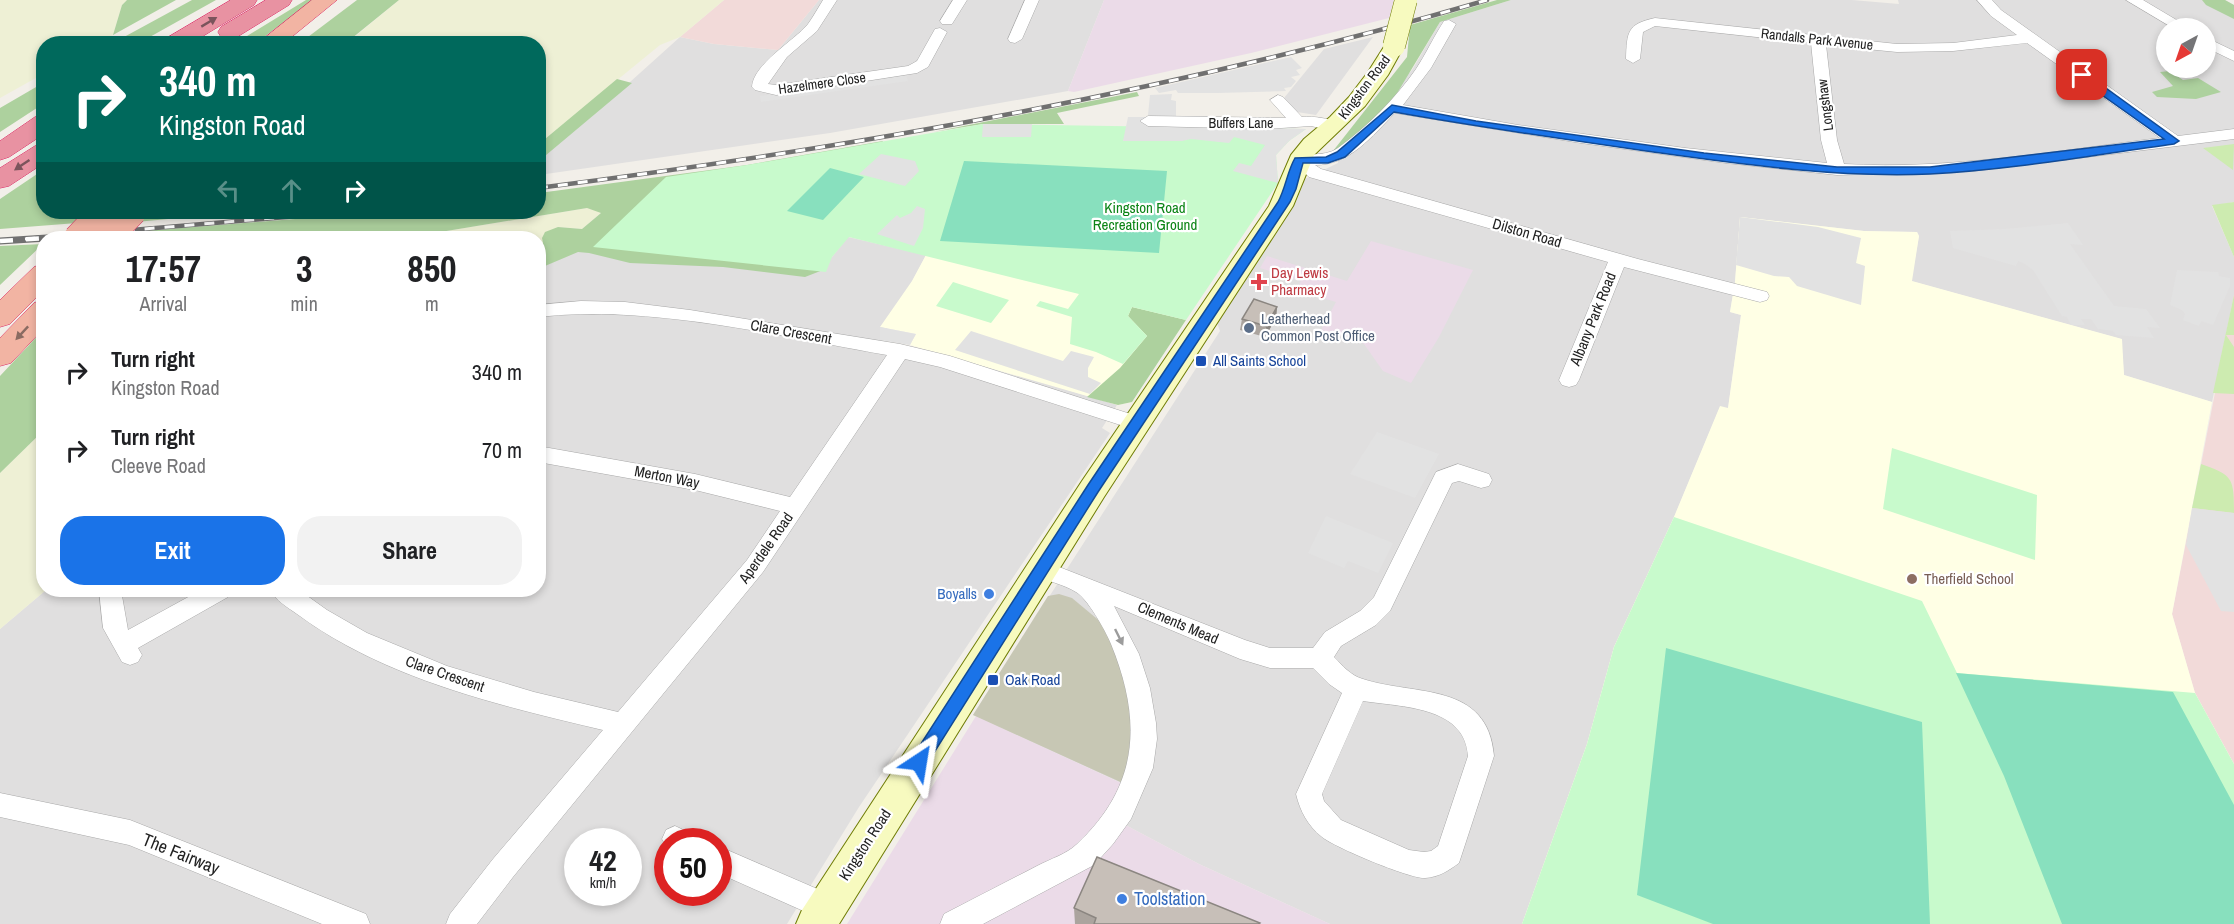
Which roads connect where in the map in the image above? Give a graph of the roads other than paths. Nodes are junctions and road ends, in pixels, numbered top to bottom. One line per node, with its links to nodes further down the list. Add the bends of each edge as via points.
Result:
1 (246, 0): 13 (highway, one-way to 1)
2 (281, 0): 14 (highway)
3 (326, 0): 15 (highway)
4 (350, 0): 16 (highway)
5 (830, 0): 6 (street, Hazelmere Close, via 812,28 767,72 760,87 776,90 912,70 923,64)
6 (960, 0)
7 (1032, 0): 18 (street)
8 (1406, 0): 27 (main road, Kingston Road, bridge, via 1394,46 1369,85)
9 (1984, 0): 17 (street)
10 (2133, 0): 11 (street)
11 (2165, 18)
12 (1449, 24): 24 (street, Kingston Road, via 1424,68)
13 (186, 36)
14 (223, 36)
15 (279, 36)
16 (303, 36)
17 (2030, 38): 19 (street, Randalls Park Avenue, via 1928,49); 30 (street)
18 (1015, 39)
19 (1818, 39): 22 (street, Randalls Park Avenue, via 1655,22 1634,33); 34 (street, Longshaw, via 1829,140)
20 (2216, 47): 21 (street)
21 (2234, 57)
22 (1633, 58)
23 (1278, 100): 25 (street)
24 (1392, 108): 33 (street, Kingston Road, via 1341,154 1328,160); 34 (street, via 1702,156)
25 (1297, 121): 26 (street, Buffers Lane); 27 (street, Buffers Lane)
26 (1148, 122)
27 (1333, 126): 33 (main road, Kingston Road)
28 (36, 127): 31 (highway)
29 (2234, 134): 30 (street)
30 (2174, 141): 34 (street, via 1930,170)
31 (0, 152)
32 (36, 156): 35 (highway, one-way to 35)
33 (1299, 160): 40 (street, Dilston Road, via 1315,173); 49 (main road, Kingston Road, via 1284,202)
34 (1837, 170)
35 (0, 180)
36 (94, 219): 38 (highway, bridge)
37 (127, 219): 39 (highway, bridge)
38 (83, 231)
39 (116, 231)
40 (1618, 259): 42 (street, Dilston Road); 48 (street, Albany Park Road)
41 (36, 281): 44 (highway)
42 (1760, 296)
43 (546, 310): 46 (street, Clare Crescent, via 593,307 657,312)
44 (0, 317)
45 (36, 318): 47 (highway, one-way to 47)
46 (900, 351): 49 (street); 52 (street, Aperdele Road)
47 (0, 356)
48 (1569, 380)
49 (1136, 423): 53 (main road, Kingston Road)
50 (546, 455): 52 (street, Merton Way, via 695,482)
51 (1481, 480): 58 (street, via 1458,472 1444,478 1382,604 1368,618 1334,639)
52 (794, 506): 60 (street, Aperdele Road, via 738,588)
53 (1041, 569): 54 (street, Clements Mead); 63 (main road, Kingston Road)
54 (1088, 588): 58 (street, Clements Mead, via 1240,649 1270,658); 67 (street, one-way to 67, via 1125,649 1136,687 1143,722 1143,754 1136,780 1101,840 1084,856)
55 (111, 597): 56 (street, via 115,628 127,650)
56 (209, 597)
57 (292, 597): 60 (street, Clare Crescent, via 334,627 392,656 529,702)
58 (1319, 658): 59 (street)
59 (1356, 689): 59 (street, via 1309,794 1312,807 1332,829 1408,863 1437,863 1449,854 1481,756 1480,741 1458,713 1438,703)
60 (624, 724): 66 (street, Aperdele Road)
61 (0, 805): 64 (street, The Fairway, via 130,834)
62 (732, 867): 63 (street)
63 (821, 915)
64 (313, 917): 65 (street, The Fairway)
65 (356, 924)
66 (460, 924)
67 (954, 924)

